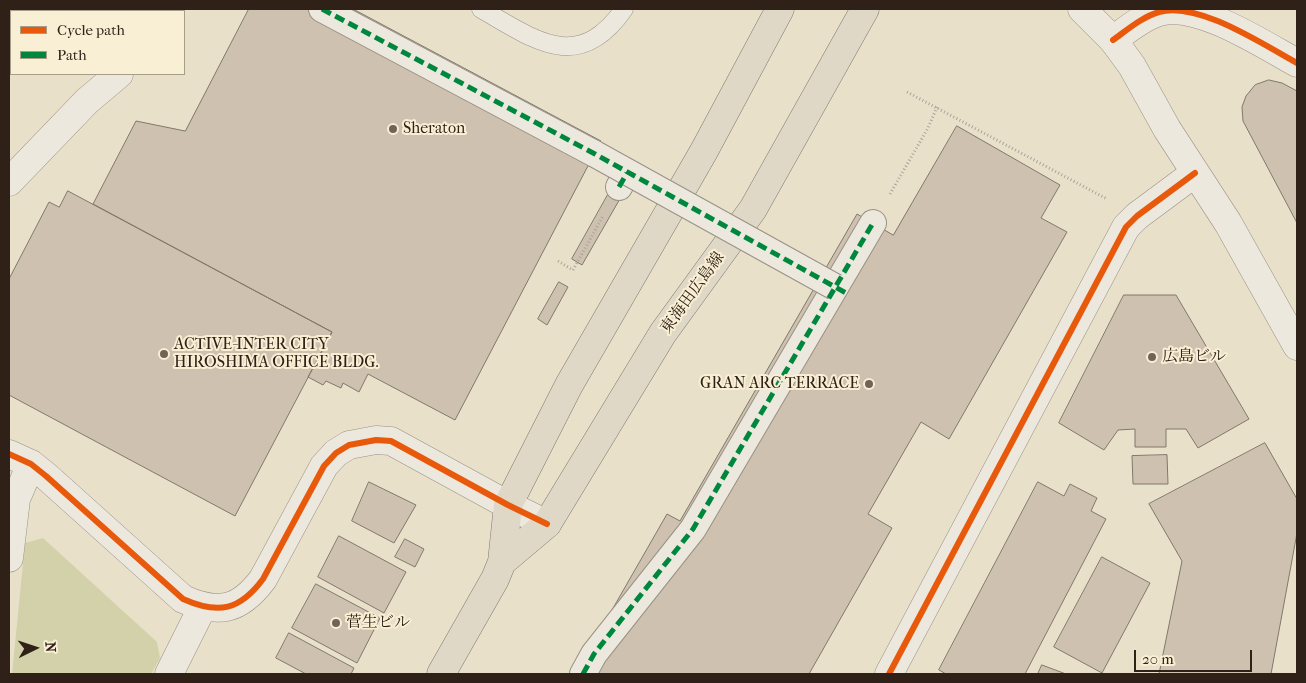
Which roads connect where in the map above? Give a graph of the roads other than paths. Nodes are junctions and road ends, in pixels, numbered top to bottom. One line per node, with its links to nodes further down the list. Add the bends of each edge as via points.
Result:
1 (322, 9): 13 (street, bridge, via 623,180)
2 (481, 9): 3 (lane, via 540,42 574,46 589,42 614,23)
3 (624, 9)
4 (780, 9): 16 (main road, 東海田広島線, via 704,152 570,386)
5 (865, 9): 17 (main road, 東海田広島線, via 753,209 663,333)
6 (1082, 9): 7 (street)
7 (1113, 40): 8 (street, via 1158,12 1178,9 1200,13); 10 (street, via 1132,66)
8 (1297, 63)
9 (118, 75): 11 (street, via 87,101)
10 (1195, 173): 14 (street, via 1228,223); 24 (street, via 1126,227)
11 (9, 182)
12 (873, 223): 13 (street)
13 (841, 290): 23 (street, via 693,529 594,654)
14 (1297, 346)
15 (20, 459): 18 (street); 20 (street, via 183,599)
16 (508, 505): 17 (street); 19 (main road, 東海田広島線); 20 (street, via 392,441 349,445 324,466 263,579 252,593 238,604)
17 (547, 524): 19 (main road, 東海田広島線)
18 (9, 558)
19 (502, 562): 22 (main road, 東海田広島線)
20 (202, 608): 21 (street)
21 (169, 674)
22 (441, 674)
23 (583, 674)
24 (889, 674)

